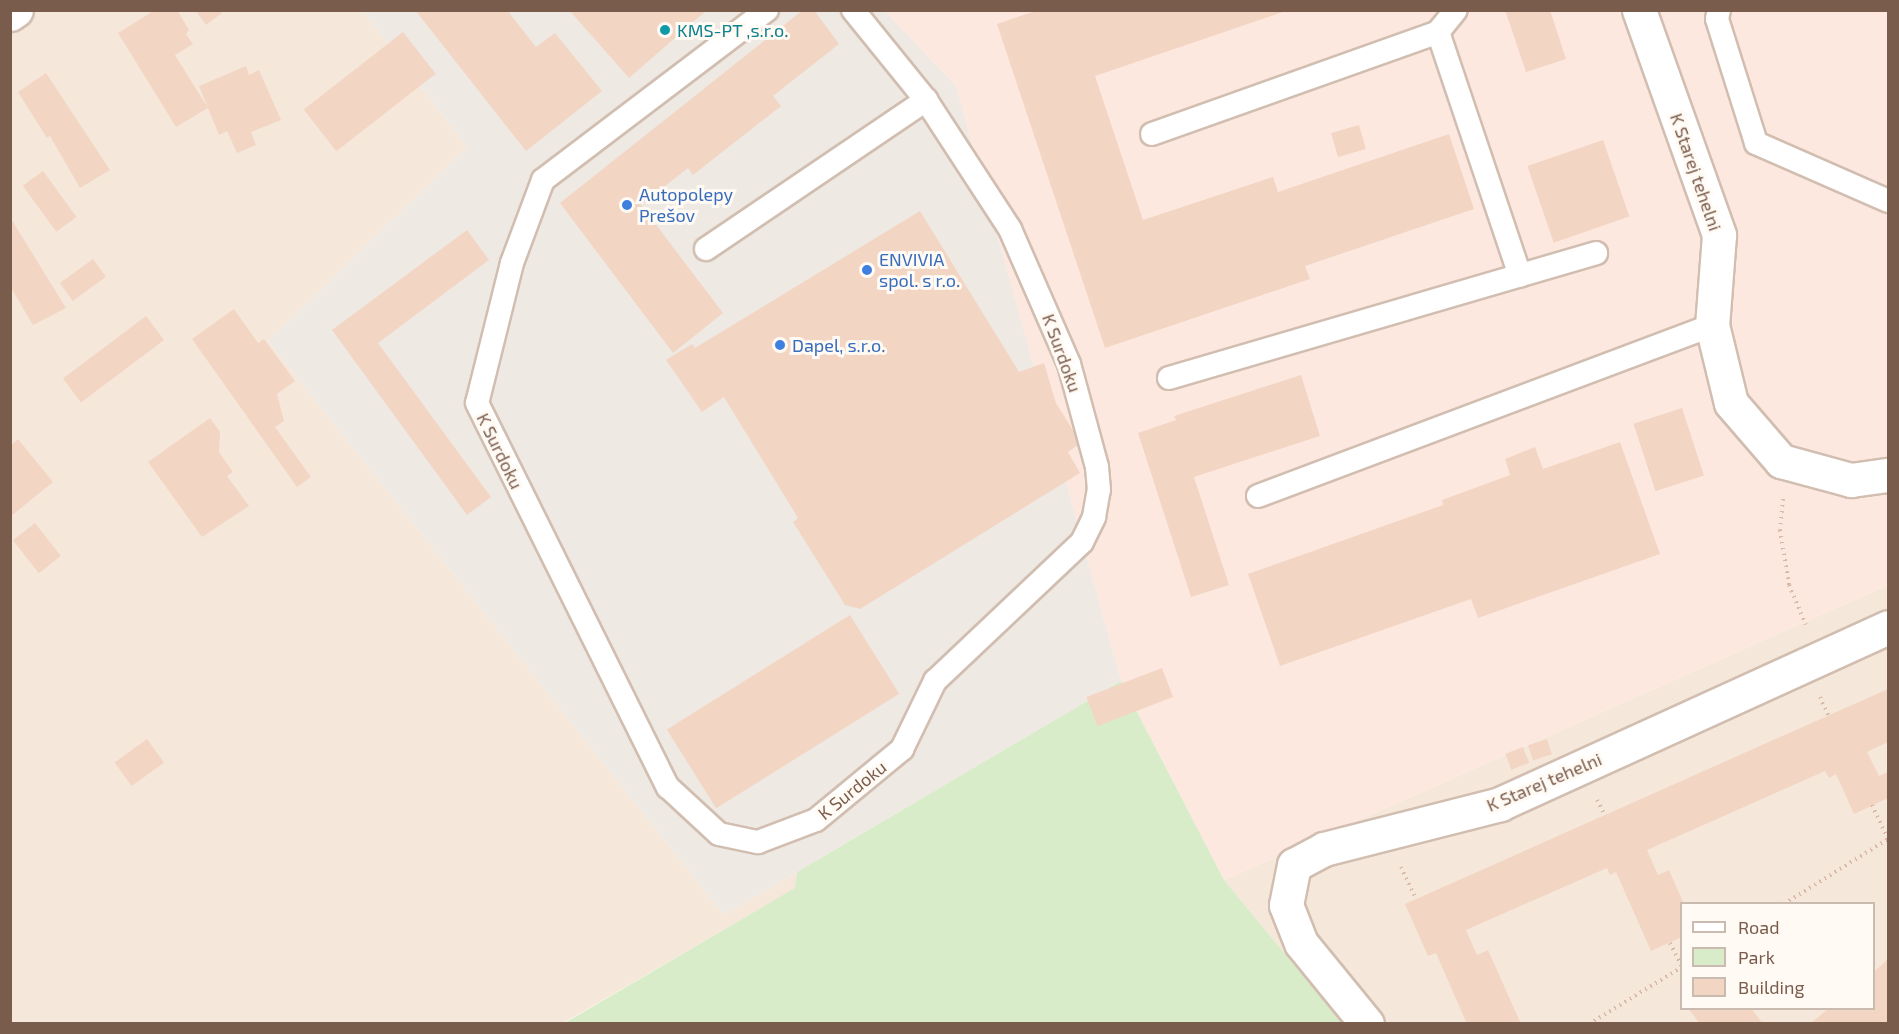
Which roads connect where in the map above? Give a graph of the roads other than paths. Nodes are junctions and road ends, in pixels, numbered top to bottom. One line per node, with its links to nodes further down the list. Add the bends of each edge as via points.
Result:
1 (16, 10): 7 (street)
2 (767, 10): 9 (lane, K Surdoku, via 543,180 512,264 477,403 668,787 719,834 758,842 816,820 855,791 902,749 935,681 1082,542 1094,516 1099,490 1097,467 1069,364 1010,229)
3 (853, 10): 9 (lane, K Surdoku)
4 (1456, 10): 8 (lane)
5 (1639, 10): 15 (street, K Starej tehelni, via 1719,235)
6 (1719, 10): 11 (lane, via 1717,19 1756,143)
7 (10, 14)
8 (1438, 32): 10 (lane); 14 (lane)
9 (926, 100): 12 (lane)
10 (1152, 134)
11 (1888, 201)
12 (706, 249)
13 (1596, 253): 14 (lane)
14 (1520, 276): 16 (lane)
15 (1712, 325): 17 (street, K Starej tehelni, via 1731,403 1786,462 1851,480); 18 (lane)
16 (1169, 378)
17 (1888, 475)
18 (1258, 496)
19 (1888, 627): 20 (street, K Starej tehelni, via 1500,804 1324,849 1294,865 1286,905 1301,943)
20 (1366, 1023)

